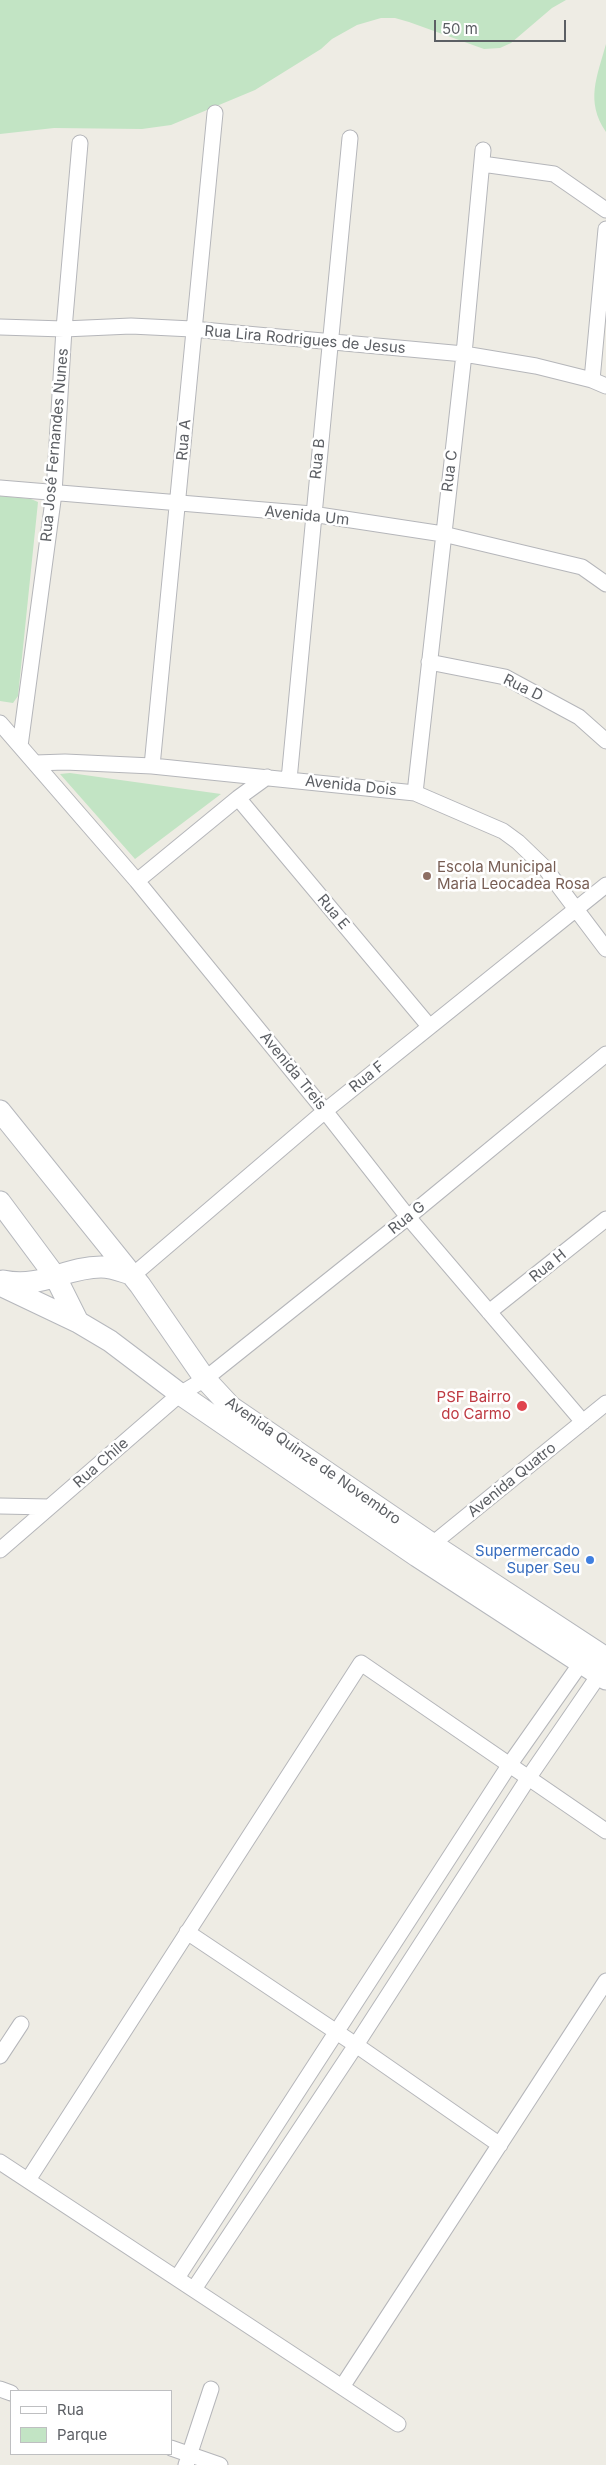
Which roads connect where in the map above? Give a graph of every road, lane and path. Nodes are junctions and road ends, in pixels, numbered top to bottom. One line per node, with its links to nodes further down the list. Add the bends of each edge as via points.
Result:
1 (215, 114): 8 (street, Rua A)
2 (350, 138): 9 (street, Rua B)
3 (80, 143): 7 (street, Rua José Fernandes Nunes)
4 (606, 210): 10 (street, Rua C, via 554,174 482,157)
5 (606, 230): 11 (street)
6 (0, 327): 7 (street, Rua Lira Rodrigues de Jesus)
7 (64, 329): 8 (street, Rua Lira Rodrigues de Jesus, via 131,326); 14 (street, Rua José Fernandes Nunes)
8 (192, 329): 9 (street, Rua Lira Rodrigues de Jesus); 15 (street, Rua A)
9 (331, 343): 10 (street, Rua Lira Rodrigues de Jesus); 16 (street, Rua B)
10 (464, 354): 11 (street, Rua Lira Rodrigues de Jesus, via 536,366); 17 (street, Rua C)
11 (592, 380): 12 (street, Rua Lira Rodrigues de Jesus)
12 (606, 386)
13 (0, 488): 14 (street, Avenida Um)
14 (54, 493): 15 (street, Avenida Um); 22 (street, Rua José Fernandes Nunes)
15 (178, 505): 16 (street, Avenida Um); 24 (street, Rua A)
16 (312, 514): 17 (street, Avenida Um); 26 (street, Rua B)
17 (443, 534): 18 (street, Avenida Um, via 582,567); 19 (street, Rua C)
18 (606, 584)
19 (429, 662): 21 (street, Rua D, via 505,677 579,717); 27 (street, Rua C)
20 (0, 723): 22 (street, Avenida Treis)
21 (606, 741)
22 (20, 746): 23 (street, Avenida Treis)
23 (35, 763): 24 (street, Avenida Dois); 29 (street, Avenida Treis)
24 (152, 766): 25 (street, Avenida Dois)
25 (267, 777): 26 (street, Avenida Dois); 28 (street)
26 (289, 780): 27 (street, Avenida Dois)
27 (415, 793): 31 (street, Avenida Dois, via 504,831 545,868)
28 (238, 798): 29 (street); 33 (street, Rua E)
29 (137, 881): 36 (street, Avenida Treis)
30 (606, 885): 31 (street, Rua F)
31 (576, 910): 32 (street, Avenida Dois); 33 (street, Rua F)
32 (606, 949)
33 (429, 1026): 36 (street, Rua F)
34 (606, 1054): 38 (street, Rua G)
35 (0, 1111): 40 (main road, Avenida Quinze de Novembro)
36 (326, 1111): 38 (street, Avenida Treis); 40 (street, Rua F)
37 (0, 1202): 41 (main road)
38 (408, 1217): 44 (street, Avenida Treis); 46 (street, Rua G)
39 (606, 1219): 44 (street, Rua H)
40 (132, 1275): 41 (main road, via 100,1267); 46 (main road, Avenida Quinze de Novembro)
41 (56, 1276): 42 (main road, via 31,1284); 45 (main road)
42 (0, 1281)
43 (0, 1285): 45 (main road, Avenida Quinze de Novembro)
44 (489, 1312): 49 (street, Avenida Treis)
45 (78, 1322): 47 (main road, Avenida Quinze de Novembro, via 134,1358)
46 (205, 1379): 47 (street, Rua Chile); 53 (main road, Avenida Quinze de Novembro, via 231,1407)
47 (180, 1394): 51 (street, Rua Chile); 53 (main road, Avenida Quinze de Novembro)
48 (606, 1403): 49 (street, Avenida Quatro)
49 (583, 1422): 53 (street, Avenida Quatro)
50 (0, 1506): 51 (street)
51 (50, 1507): 52 (street, Rua Chile)
52 (0, 1550)
53 (425, 1550): 54 (main road, Avenida Quinze de Novembro); 55 (main road, Avenida Quinze de Novembro)
54 (581, 1663): 55 (main road, Avenida Quinze de Novembro); 56 (street)
55 (604, 1671): 57 (street)
56 (510, 1764): 57 (street); 59 (street, via 361,1663); 62 (street)
57 (528, 1777): 58 (street); 63 (street)
58 (606, 1831)
59 (187, 1932): 62 (street); 67 (street)
60 (606, 1981): 65 (street)
61 (21, 2024): 64 (street)
62 (336, 2031): 63 (street); 68 (street)
63 (356, 2045): 65 (street); 69 (street)
64 (0, 2056)
65 (500, 2145): 70 (street)
66 (0, 2162): 67 (street)
67 (28, 2180): 68 (street)
68 (177, 2278): 69 (street)
69 (194, 2289): 70 (street)
70 (342, 2387): 72 (street)
71 (212, 2389): 74 (street)
72 (398, 2424)
73 (172, 2449): 74 (street)
74 (188, 2460): 75 (street)
75 (220, 2465)

